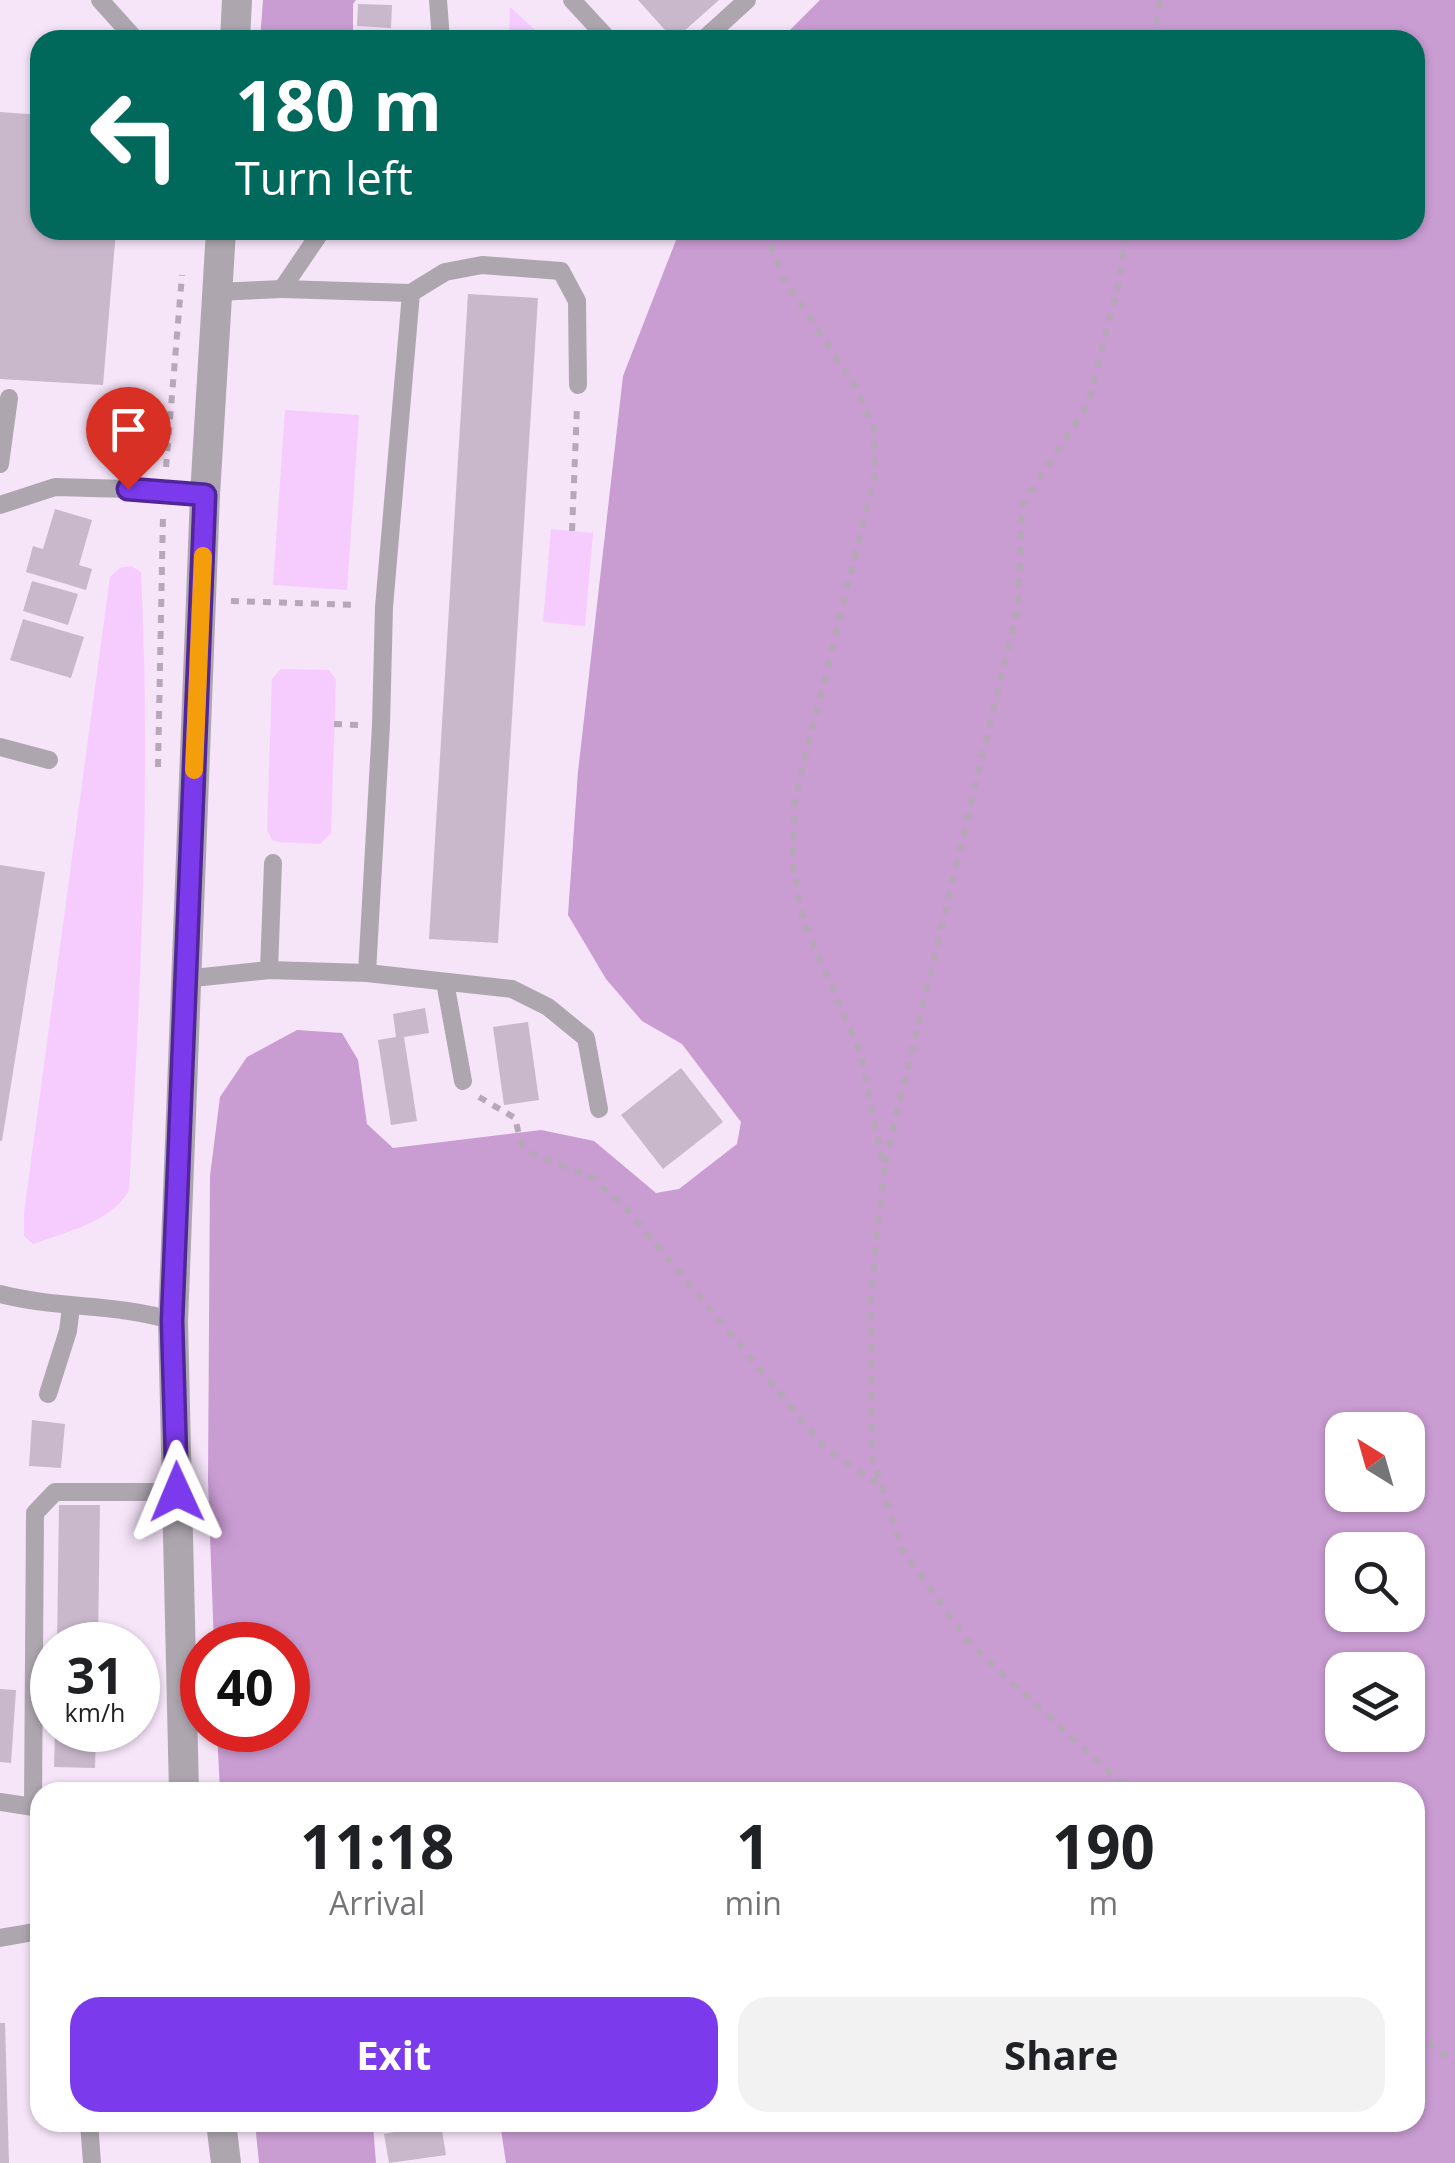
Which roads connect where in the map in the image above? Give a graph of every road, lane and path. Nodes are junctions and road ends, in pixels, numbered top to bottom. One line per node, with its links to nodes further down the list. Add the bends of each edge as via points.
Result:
1 (100, 0): 7 (lane)
2 (237, 0): 8 (street)
3 (438, 0): 9 (lane)
4 (572, 0): 10 (lane)
5 (748, 0): 11 (lane)
6 (1160, 0): 12 (path)
7 (127, 30)
8 (236, 30)
9 (440, 30)
10 (600, 30)
11 (714, 30)
12 (1156, 30)
13 (220, 240): 18 (street)
14 (315, 240): 17 (lane)
15 (769, 240): 37 (path, via 782,276 857,389 874,429 875,474 794,802 793,865 804,920 861,1054)
16 (1125, 240): 37 (path, via 1088,404 1022,505 1018,607)
17 (282, 289): 18 (lane); 19 (lane)
18 (216, 292): 23 (street)
19 (411, 293): 20 (lane, via 445,272 482,264 561,270 577,302); 27 (lane)
20 (578, 385): 25 (path)
21 (9, 398): 22 (lane)
22 (0, 464)
23 (205, 495): 24 (lane, via 55,487); 26 (street)
24 (0, 505)
25 (572, 531)
26 (201, 600): 27 (path); 33 (street)
27 (384, 607): 32 (lane)
28 (0, 748): 29 (lane)
29 (49, 760)
30 (273, 863): 31 (lane)
31 (269, 970): 32 (lane); 33 (lane)
32 (367, 972): 34 (lane)
33 (184, 979): 40 (street)
34 (445, 982): 35 (lane); 36 (lane, via 512,989 586,1038)
35 (463, 1081): 42 (path, via 481,1100 515,1118 521,1143 531,1152 591,1178 626,1208 826,1449)
36 (599, 1109)
37 (884, 1170): 42 (path, via 872,1293 872,1457)
38 (3, 1300): 39 (lane)
39 (71, 1307): 40 (lane, via 145,1312); 41 (lane)
40 (172, 1321): 43 (street)
41 (48, 1394)
42 (882, 1486): 46 (path, via 902,1550 971,1645)
43 (177, 1492): 44 (lane, via 55,1492 35,1513); 45 (street)
44 (37, 1782)
45 (184, 1782)
46 (1119, 1782)
47 (0, 1802): 48 (lane)
48 (30, 1806)
49 (30, 1933): 50 (lane)
50 (0, 1938)
51 (1425, 2040): 52 (path)
52 (1455, 2062)
53 (90, 2132): 55 (lane)
54 (222, 2132): 56 (street)
55 (92, 2163)
56 (226, 2163)

